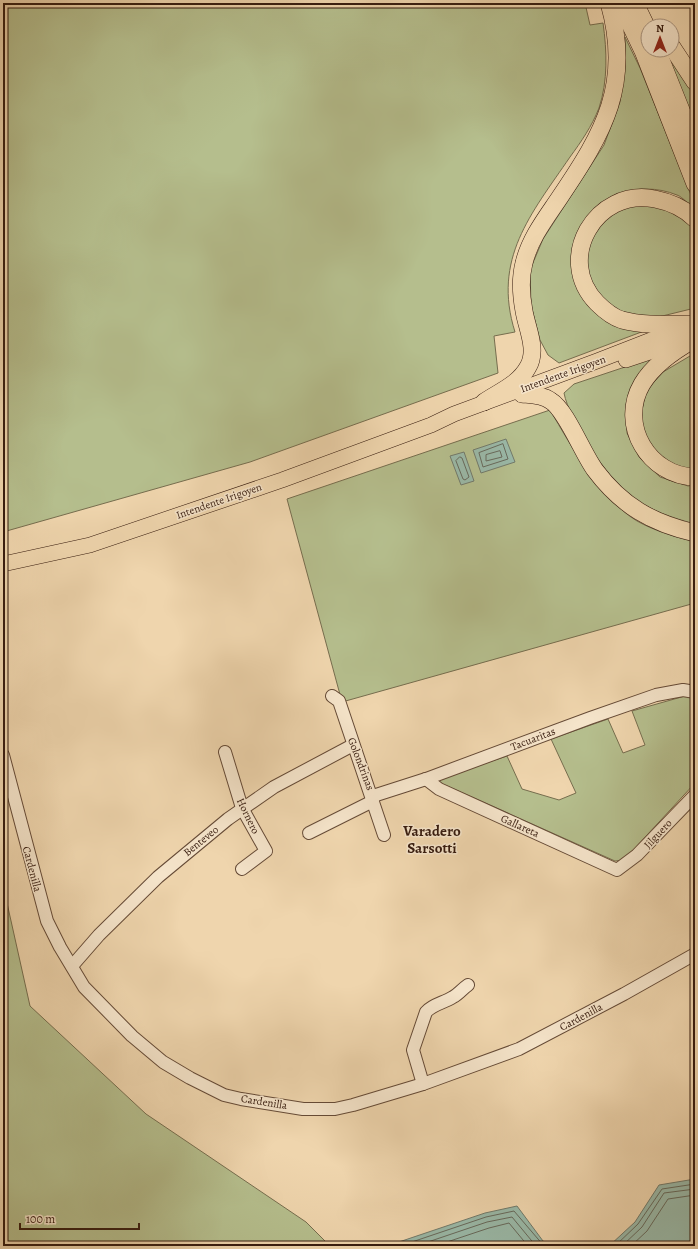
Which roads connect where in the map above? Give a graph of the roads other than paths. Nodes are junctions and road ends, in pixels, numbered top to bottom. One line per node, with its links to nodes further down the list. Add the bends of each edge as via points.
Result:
1 (609, 3): 15 (highway, via 617,54 616,81 607,117 581,165 535,234 527,251 521,278 521,294 532,344 532,358 518,380)
2 (620, 3): 11 (highway, via 643,52)
3 (635, 3): 5 (highway)
4 (644, 3): 6 (highway)
5 (642, 18)
6 (653, 18)
7 (661, 58): 10 (highway)
8 (679, 58): 9 (highway)
9 (695, 82)
10 (695, 145)
11 (695, 184)
12 (695, 219): 13 (highway, via 682,208 666,201 632,198 606,208 587,230 579,255 584,283 604,310 621,319)
13 (694, 331): 14 (main road, Intendente Irigoyen); 15 (main road, Intendente Irigoyen, via 597,361); 17 (highway, via 650,374 638,393 633,416 640,441 647,454 673,473)
14 (522, 394): 16 (main road, Intendente Irigoyen, via 457,419); 18 (highway, via 545,398 557,406 595,470 626,502 652,520)
15 (484, 402): 16 (main road, Intendente Irigoyen)
16 (431, 425): 19 (main road, Intendente Irigoyen, via 282,480 90,545)
17 (695, 477)
18 (695, 534)
19 (3, 564)
20 (695, 692): 25 (street, Tacuaritas, via 683,690 656,695)
21 (332, 696): 22 (street, Golondrinas, via 339,701)
22 (353, 745): 27 (street, Golondrinas); 28 (street, Benteveo, via 274,787)
23 (225, 752): 28 (street, Hornero)
24 (3, 755): 34 (street, Cardenilla, via 43,909 52,932)
25 (426, 779): 27 (street, Tacuaritas); 32 (street, Gallareta, via 439,789)
26 (695, 795): 32 (street, Jilguero, via 638,855)
27 (373, 798): 29 (street, Tacuaritas); 30 (street, Golondrinas)
28 (242, 808): 31 (street, Hornero, via 266,851); 34 (street, Benteveo, via 158,877 99,935)
29 (309, 833)
30 (384, 835)
31 (242, 868)
32 (617, 870)
33 (695, 954): 36 (street, Cardenilla, via 519,1049)
34 (72, 966): 36 (street, Cardenilla, via 90,994 132,1036 163,1062 224,1095 303,1109 336,1109)
35 (468, 985): 36 (street, via 459,990 456,996 430,1007 426,1012 413,1050)
36 (423, 1084)

